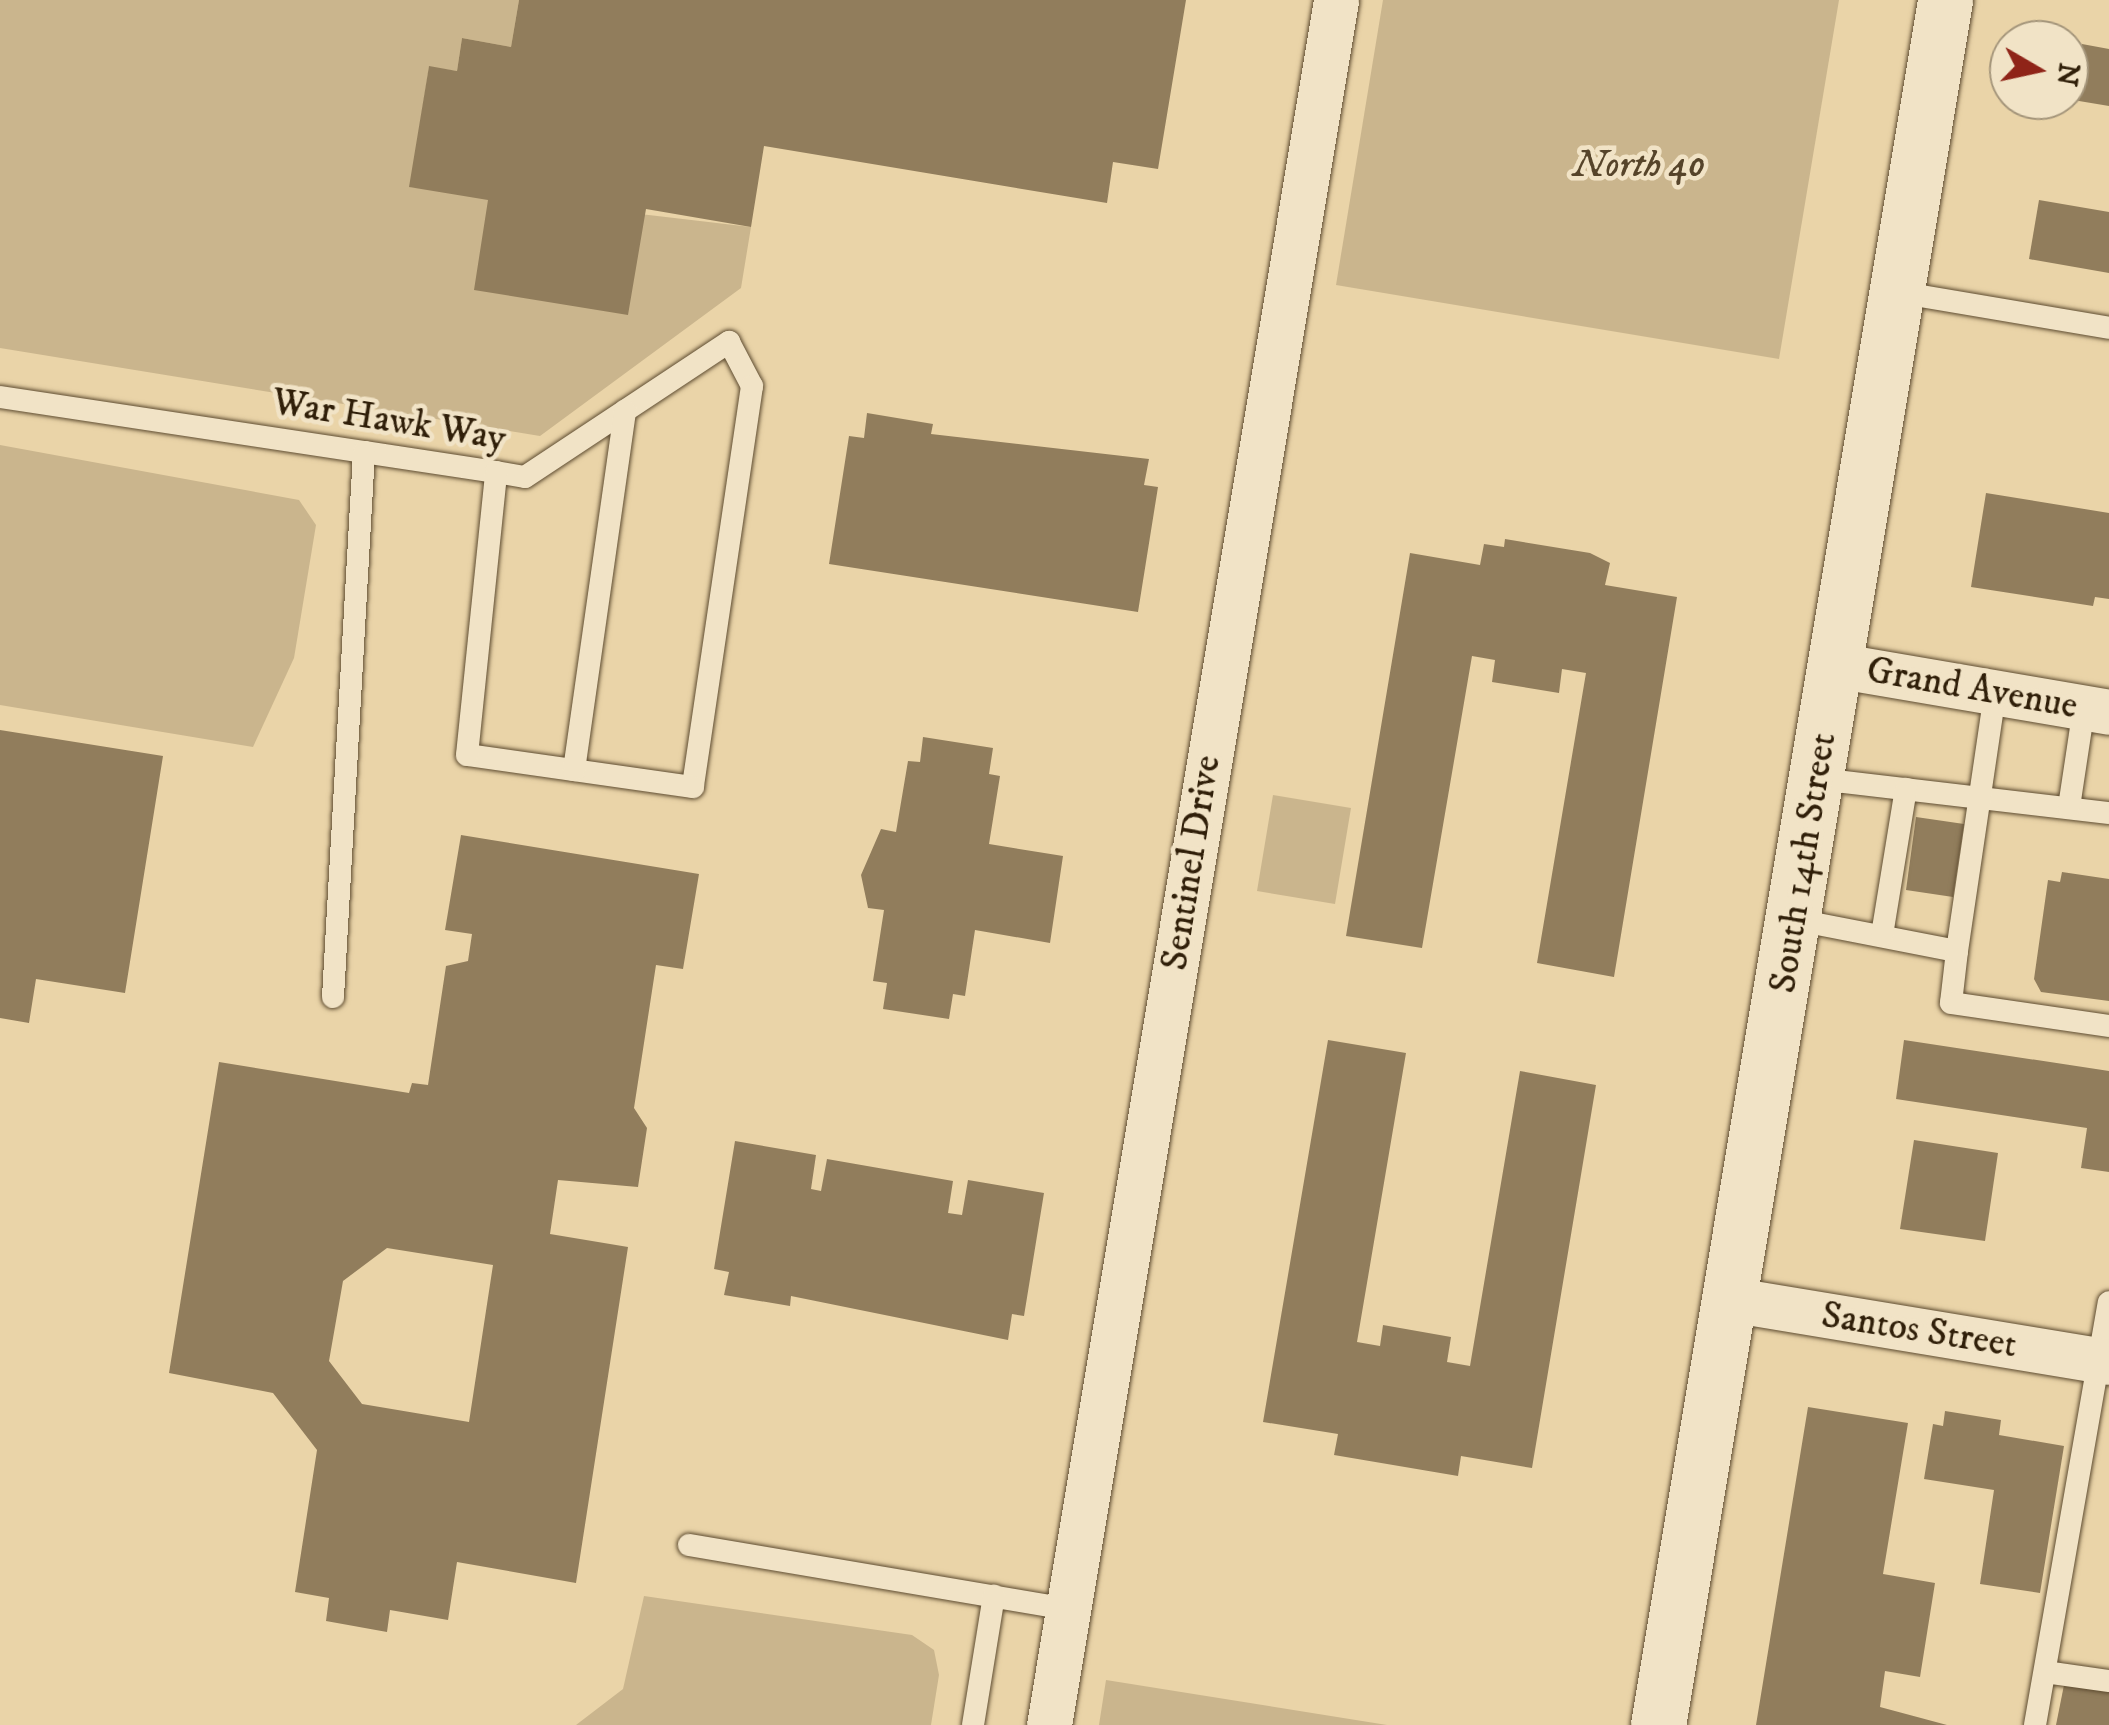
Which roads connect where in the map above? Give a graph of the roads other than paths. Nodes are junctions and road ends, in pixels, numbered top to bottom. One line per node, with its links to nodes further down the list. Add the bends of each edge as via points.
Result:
1 (1336, 0): 28 (street, Sentinel Drive)
2 (1945, 0): 3 (main road, South 14th Street)
3 (1896, 292): 4 (lane); 9 (main road, South 14th Street)
4 (2109, 328)
5 (0, 396): 7 (lane, War Hawk Way)
6 (624, 411): 8 (lane, War Hawk Way, via 525,477); 12 (lane); 12 (lane, War Hawk Way, via 729,342 752,386 697,779 687,788)
7 (364, 452): 8 (lane, War Hawk Way); 21 (lane)
8 (496, 472): 12 (lane, via 466,754)
9 (1834, 665): 10 (street, Grand Avenue); 13 (main road, South 14th Street)
10 (1996, 693): 11 (street, Grand Avenue); 15 (lane)
11 (2097, 710): 16 (lane)
12 (574, 770)
13 (1819, 779): 14 (lane); 18 (main road, South 14th Street)
14 (1906, 789): 15 (lane); 19 (lane)
15 (1981, 799): 16 (lane); 20 (lane)
16 (2068, 807): 17 (lane)
17 (2109, 812)
18 (1797, 920): 19 (lane); 23 (main road, South 14th Street)
19 (1882, 935): 20 (lane)
20 (1958, 951): 22 (lane, via 1950,1003)
21 (333, 997)
22 (2109, 1026)
23 (1729, 1299): 25 (street, Santos Street); 33 (main road, South 14th Street)
24 (2109, 1302): 25 (lane)
25 (2104, 1361): 29 (lane)
26 (689, 1545): 27 (lane)
27 (994, 1596): 28 (lane); 31 (lane)
28 (1068, 1609): 32 (street, Sentinel Drive)
29 (2044, 1672): 30 (lane); 34 (lane)
30 (2109, 1681)
31 (973, 1725)
32 (1049, 1725)
33 (1658, 1725)
34 (2035, 1725)

